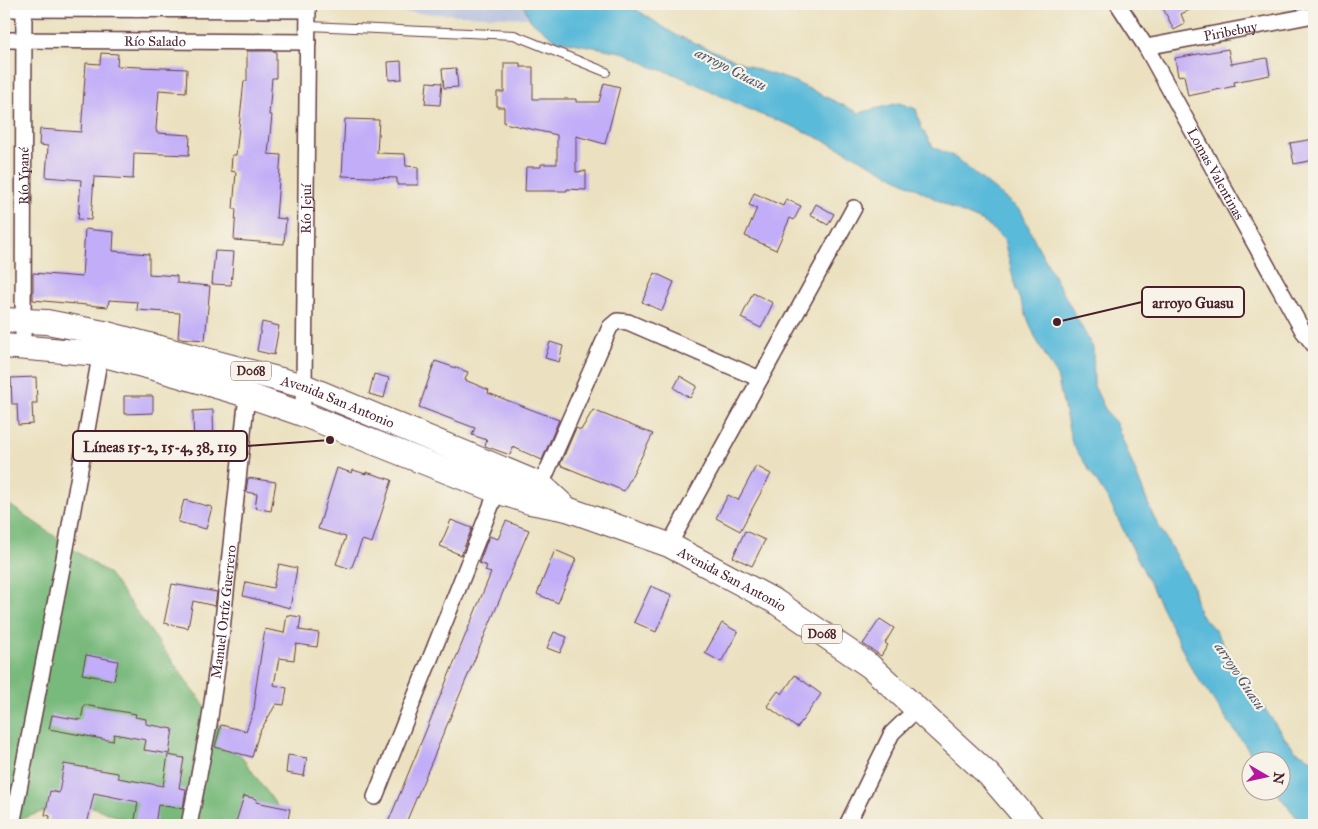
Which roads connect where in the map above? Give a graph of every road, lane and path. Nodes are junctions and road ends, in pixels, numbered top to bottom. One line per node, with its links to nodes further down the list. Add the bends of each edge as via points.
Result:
1 (1118, 4): 12 (street, Lomas Valentinas)
2 (1311, 4): 5 (street)
3 (24, 6): 4 (street); 6 (street); 10 (street, Río Ypané)
4 (308, 7): 8 (street, Río Jejuí)
5 (1314, 8)
6 (4, 9)
7 (1314, 14): 12 (street, Piribebuy)
8 (308, 26): 11 (street, Río Jejuí); 13 (lane, via 514,34)
9 (4, 40): 10 (street, Río Salado)
10 (24, 40): 11 (street, Río Salado); 15 (street, Río Ypané)
11 (308, 42): 20 (street, Río Jejuí)
12 (1146, 46): 17 (street, Lomas Valentinas, via 1303,331)
13 (606, 72)
14 (854, 208): 19 (street)
15 (14, 321): 16 (main road, Avenida San Antonio / D068, via 47,322); 18 (street, Río Ypané)
16 (102, 344): 18 (main road, Avenida San Antonio / D068); 20 (main road, Avenida San Antonio / D068); 21 (main road, Avenida San Antonio / D068, via 161,370); 29 (street)
17 (1314, 345)
18 (13, 347)
19 (760, 379): 23 (street, via 628,322 618,321 610,327); 26 (street)
20 (304, 386): 22 (street, Río Jejuí); 23 (main road, Avenida San Antonio / D068)
21 (247, 395): 22 (main road, Avenida San Antonio / D068); 30 (street, Manuel Ortíz Guerrero, via 220,649)
22 (302, 414): 24 (main road, Avenida San Antonio / D068)
23 (541, 485): 25 (main road, Avenida San Antonio / D068)
24 (496, 491): 25 (main road, Avenida San Antonio / D068); 28 (street)
25 (567, 509): 26 (main road, Avenida San Antonio / D068)
26 (669, 545): 27 (main road, Avenida San Antonio / D068, via 776,602 870,666)
27 (917, 709): 31 (street, via 892,733); 32 (main road, Avenida San Antonio / D068, via 989,775)
28 (375, 798)
29 (12, 825)
30 (189, 825)
31 (847, 825)
32 (1032, 825)

